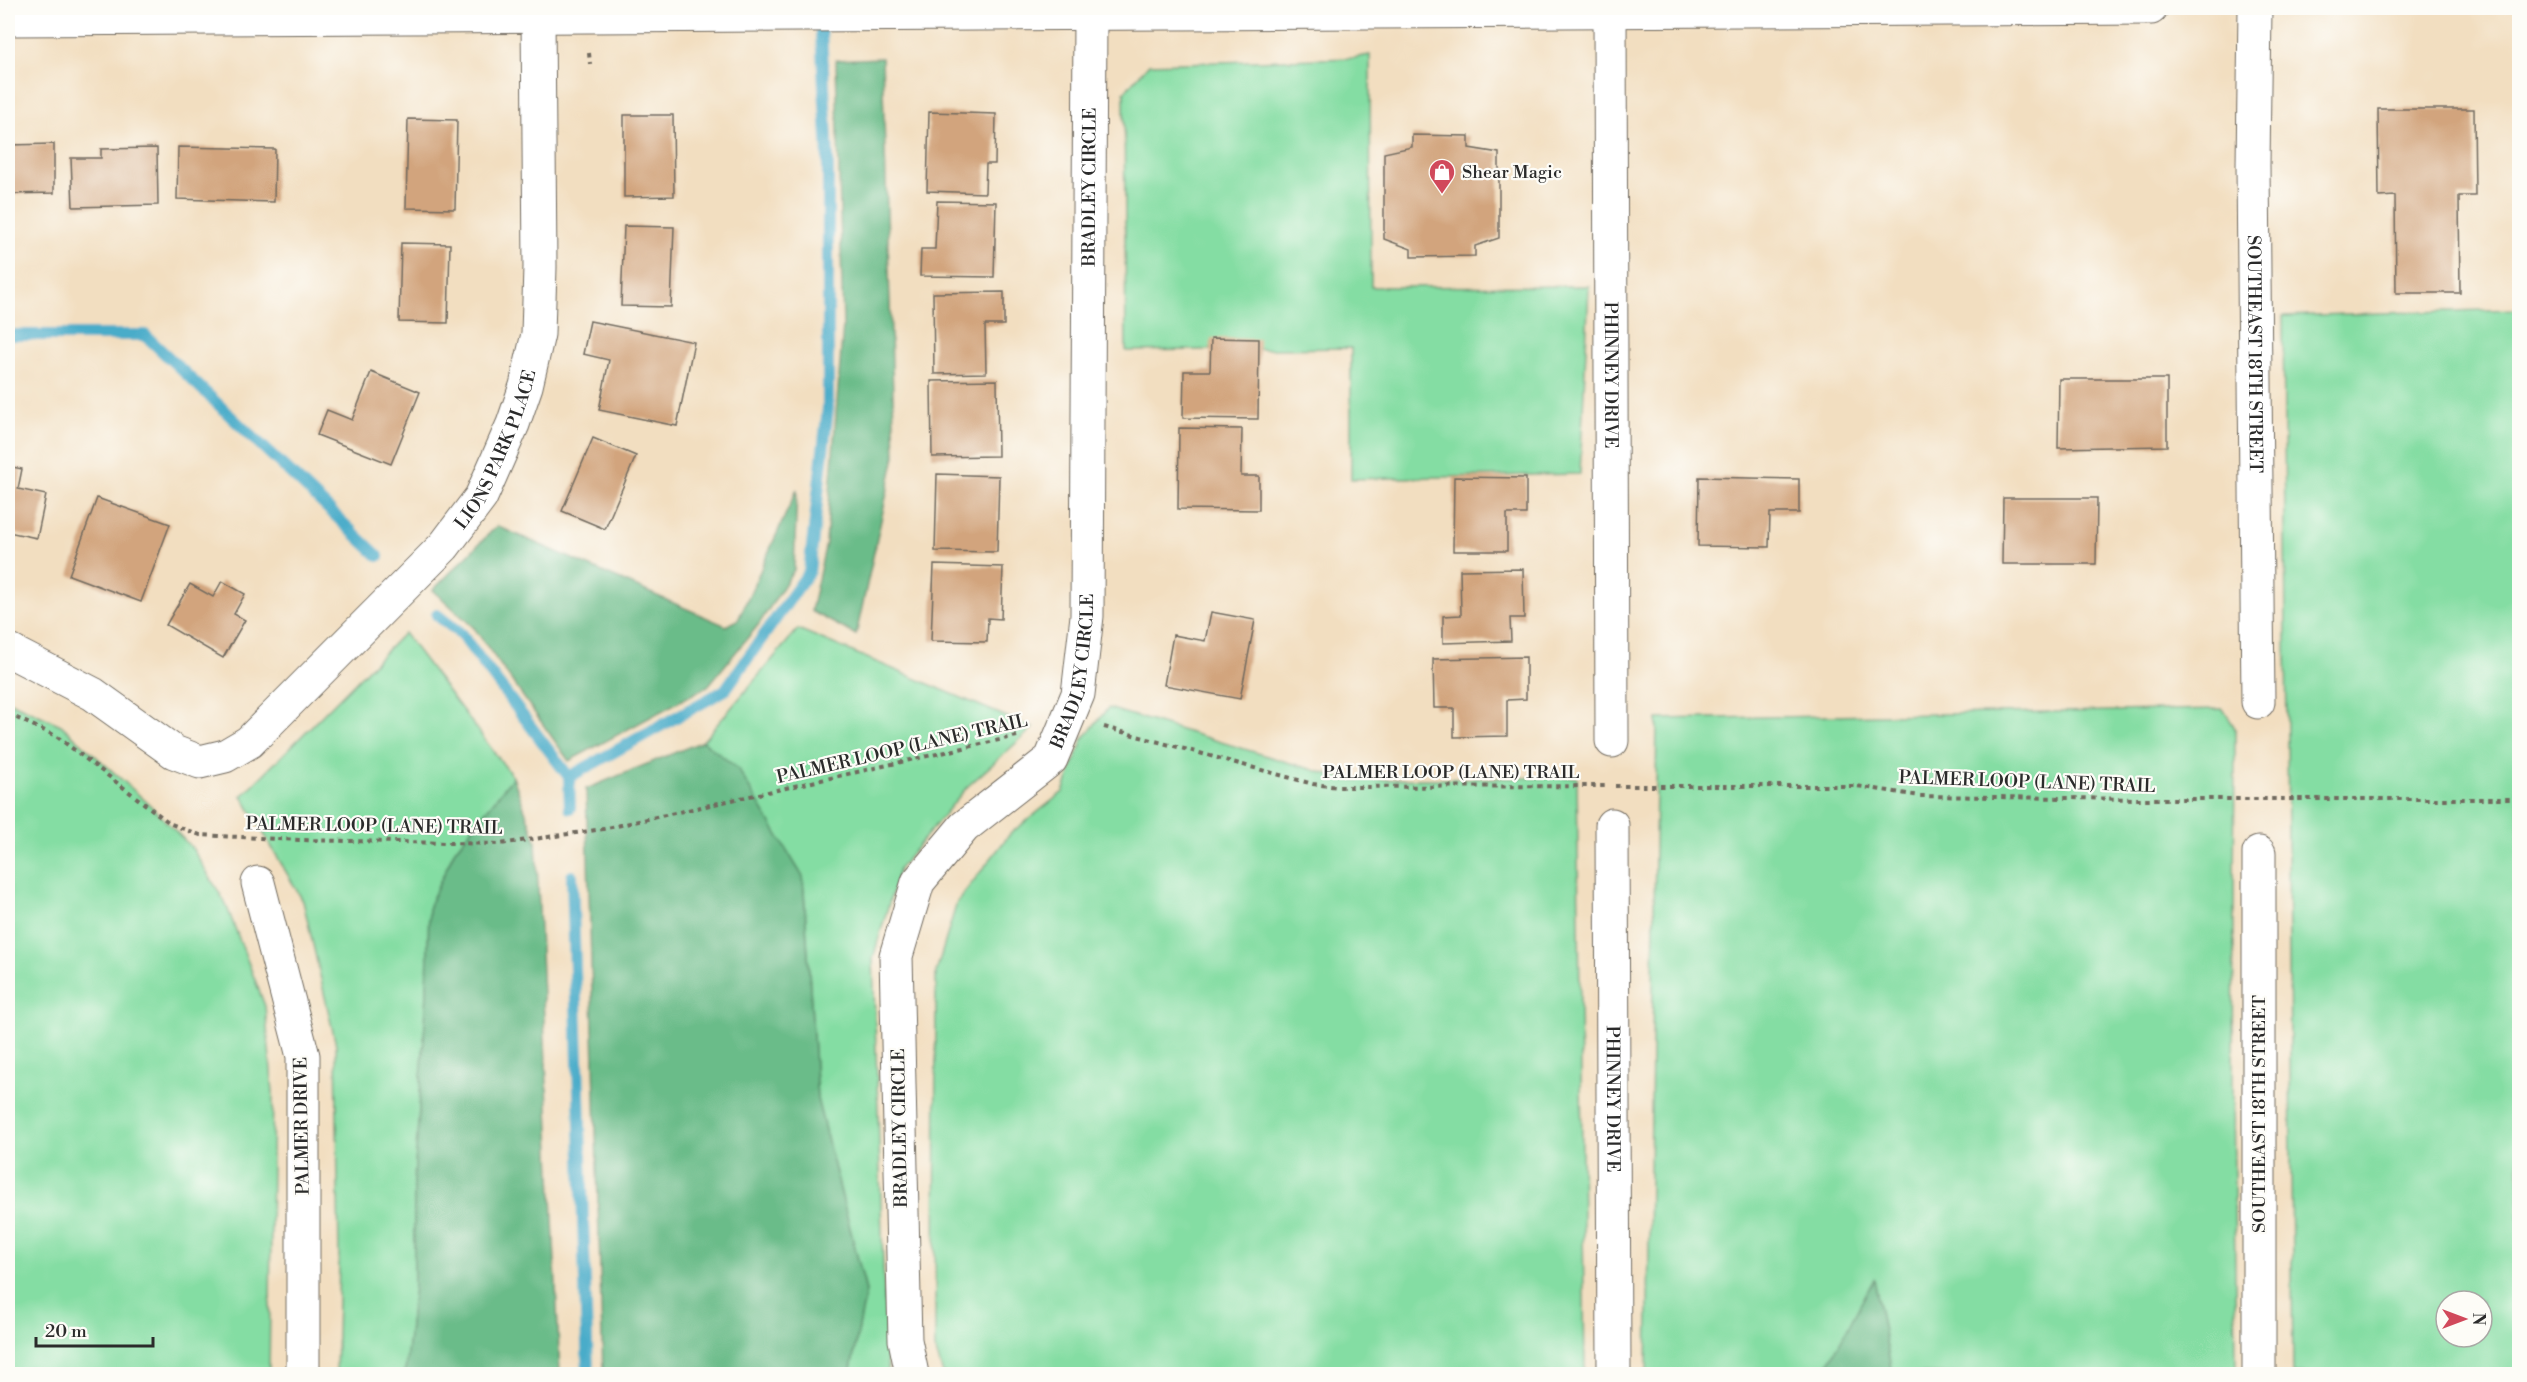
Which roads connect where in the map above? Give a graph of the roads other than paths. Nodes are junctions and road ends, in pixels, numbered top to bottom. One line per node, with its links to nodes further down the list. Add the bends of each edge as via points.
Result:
1 (2151, 8): 4 (street)
2 (2255, 8): 9 (street, SOUTHEAST 18TH STREET)
3 (1010, 11): 5 (street); 6 (street)
4 (1610, 11): 5 (street); 10 (street, PHINNEY DRIVE)
5 (1090, 13): 15 (street, BRADLEY CIRCLE, via 1087,616 1078,694 1051,759 964,827 918,882 896,956 905,1340)
6 (538, 16): 7 (street); 8 (street, LIONS PARK PLACE, via 538,334 513,424 481,497 444,546 249,742 225,756 200,762 174,752 93,694)
7 (8, 19)
8 (8, 650)
9 (2258, 702)
10 (1612, 741)
11 (1612, 825): 16 (street, PHINNEY DRIVE)
12 (2259, 853): 17 (street, SOUTHEAST 18TH STREET)
13 (258, 883): 14 (street, PALMER DRIVE, via 303,1056)
14 (303, 1374)
15 (912, 1374)
16 (1614, 1374)
17 (2259, 1374)

